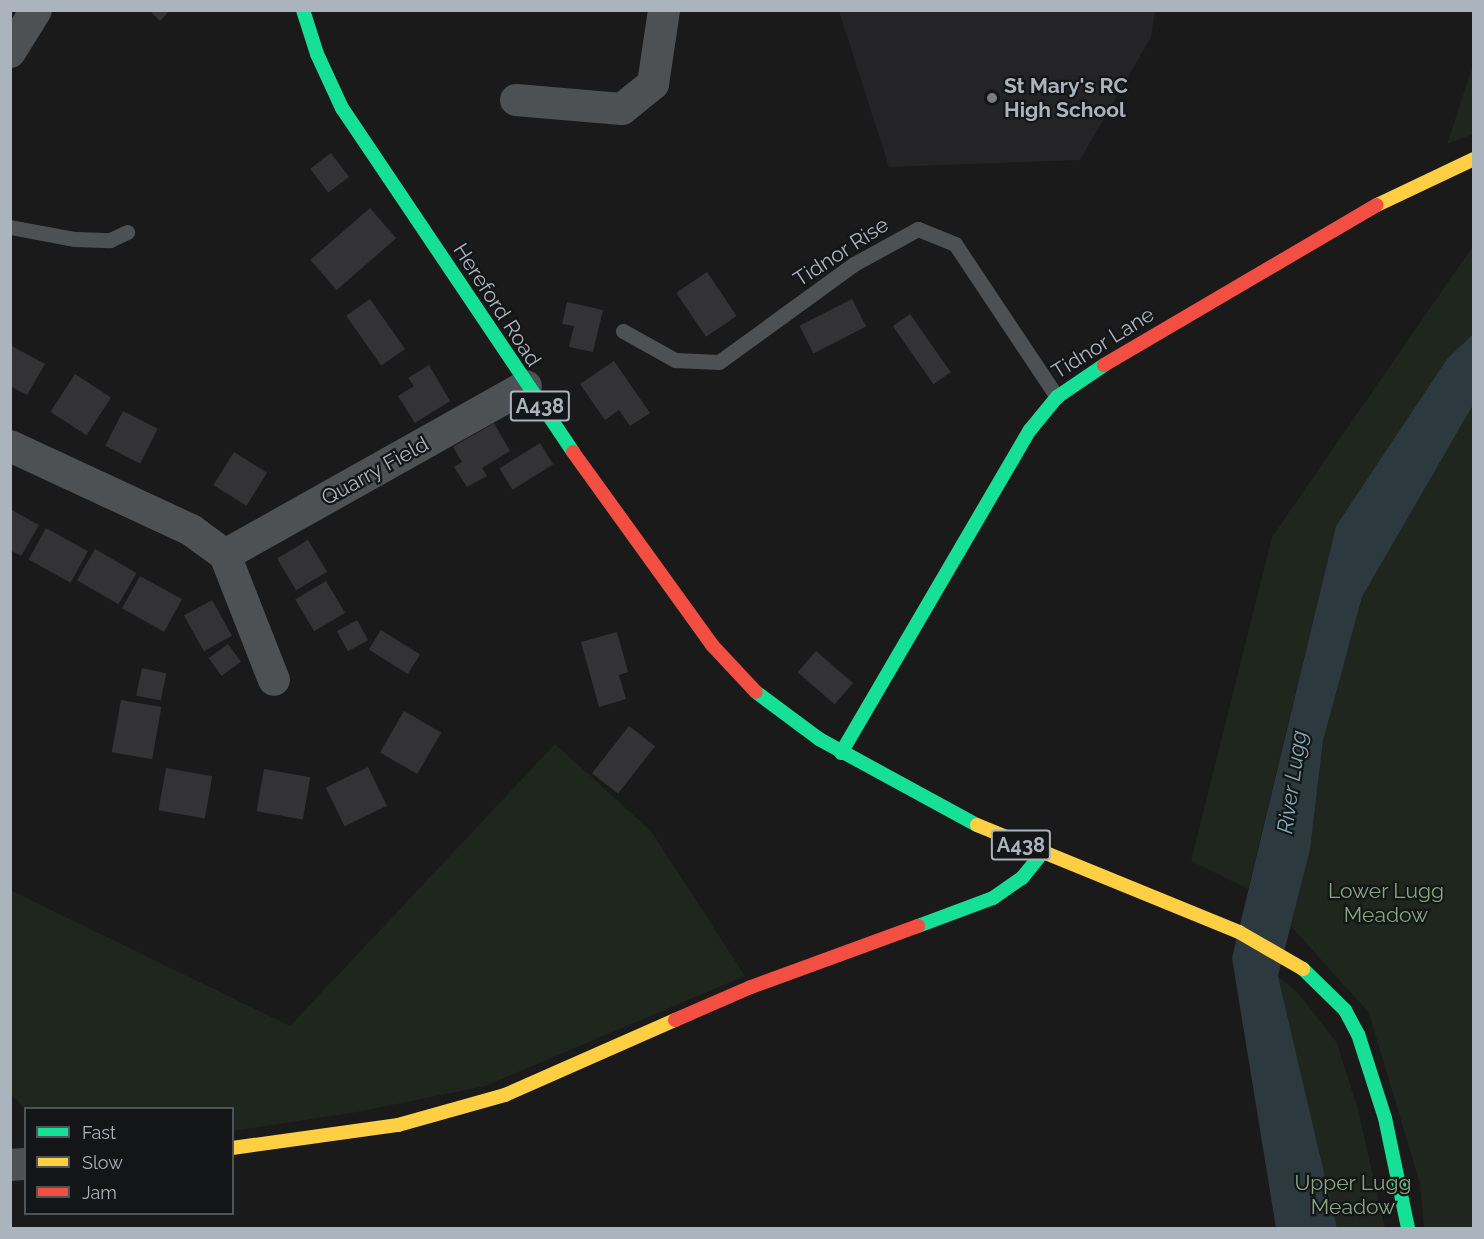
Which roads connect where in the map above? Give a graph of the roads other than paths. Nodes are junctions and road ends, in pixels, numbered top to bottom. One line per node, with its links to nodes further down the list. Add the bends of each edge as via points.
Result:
1 (36, 10): 4 (street)
2 (303, 10): 10 (main road, Hereford Road / A438, via 316,54 342,108)
3 (664, 10): 5 (street, via 653,84 622,109)
4 (10, 52)
5 (516, 100)
6 (1473, 159): 11 (main road, Tidnor Lane, via 1359,214 1097,369)
7 (10, 227): 8 (lane, via 75,239 110,240)
8 (127, 232)
9 (622, 331): 11 (lane, Tidnor Rise, via 675,360 719,362 854,264 918,229 955,244)
10 (526, 387): 13 (street, Quarry Field); 15 (main road, Hereford Road / A438, via 712,645 755,691)
11 (1057, 397): 15 (main road, Tidnor Lane, via 1030,429)
12 (10, 447): 13 (street, via 191,530)
13 (225, 555): 14 (street)
14 (274, 680)
15 (841, 753): 16 (main road, A438, via 995,834)
16 (1042, 853): 17 (main road, via 1022,878 993,898 751,987 505,1095 398,1125); 18 (main road, A438, via 1209,919 1287,956 1318,981 1345,1010 1358,1034 1385,1118)
17 (234, 1148)
18 (1408, 1228)

